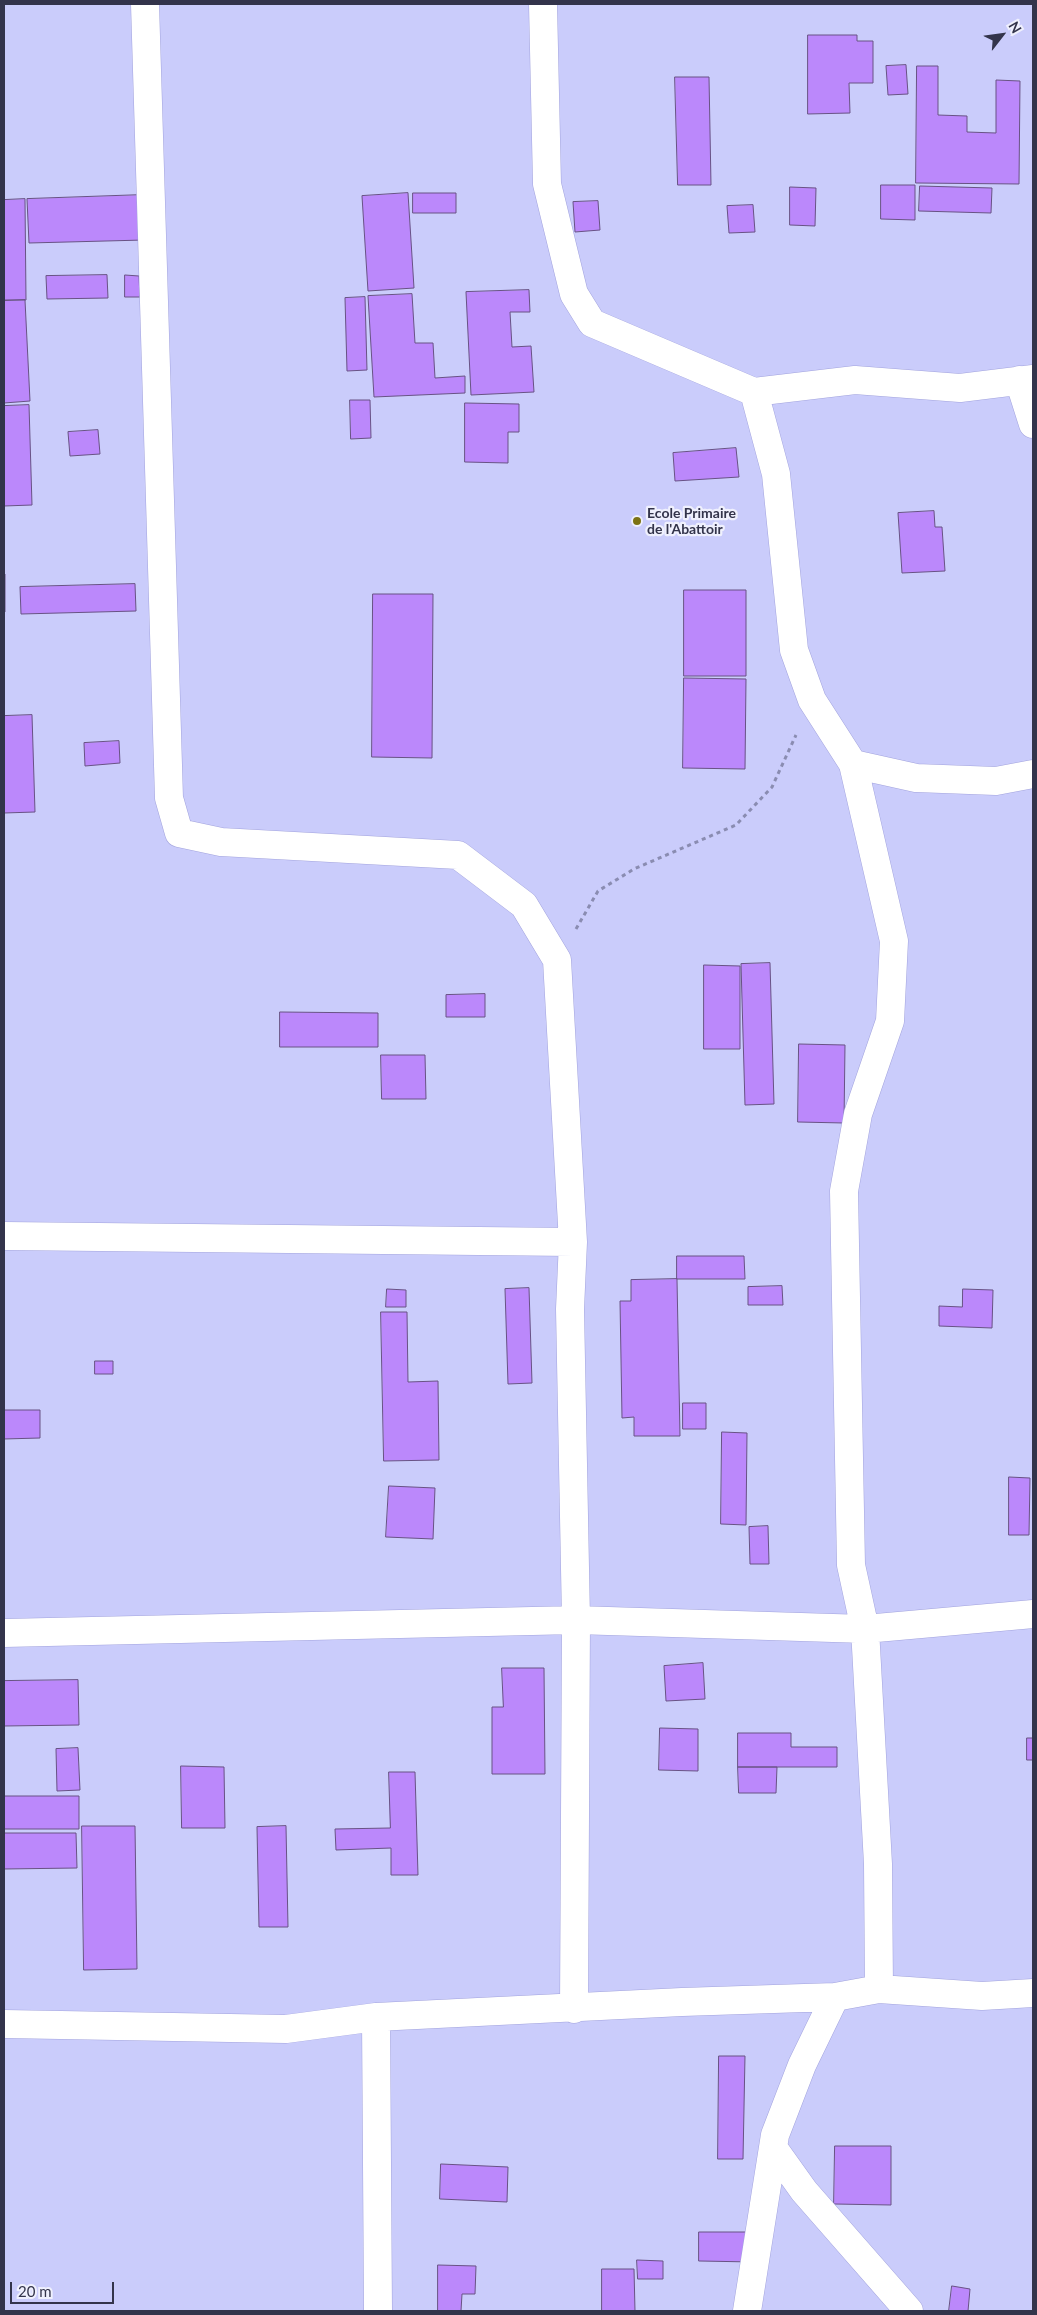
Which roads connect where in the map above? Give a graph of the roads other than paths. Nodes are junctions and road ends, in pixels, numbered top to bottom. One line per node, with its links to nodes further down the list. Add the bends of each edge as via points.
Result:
1 (145, 4): 9 (street, via 169,798 179,833 221,842 458,855 524,904 557,960)
2 (543, 4): 4 (street, via 547,184 574,294 592,324)
3 (1026, 380): 4 (street, via 960,388 856,380); 5 (street)
4 (754, 392): 6 (street, via 776,474 794,650 812,700)
5 (1033, 424)
6 (853, 764): 7 (street, via 916,778 996,782); 12 (street, via 894,941 890,1021 858,1114 844,1191 851,1565)
7 (1033, 774)
8 (4, 1236): 9 (street)
9 (573, 1242): 11 (street, via 570,1309)
10 (1033, 1614): 12 (street)
11 (576, 1620): 12 (street); 13 (street); 17 (street)
12 (865, 1629): 14 (street, via 878,1864)
13 (4, 1633)
14 (879, 1989): 15 (street, via 982,1996); 16 (street)
15 (1033, 1993)
16 (835, 1997): 17 (street); 20 (street, via 802,2065 775,2134)
17 (574, 2009): 18 (street)
18 (376, 2017): 19 (street, via 286,2028); 21 (street)
19 (4, 2024)
20 (774, 2149): 22 (street); 23 (street, via 804,2191)
21 (378, 2311)
22 (747, 2311)
23 (909, 2311)

